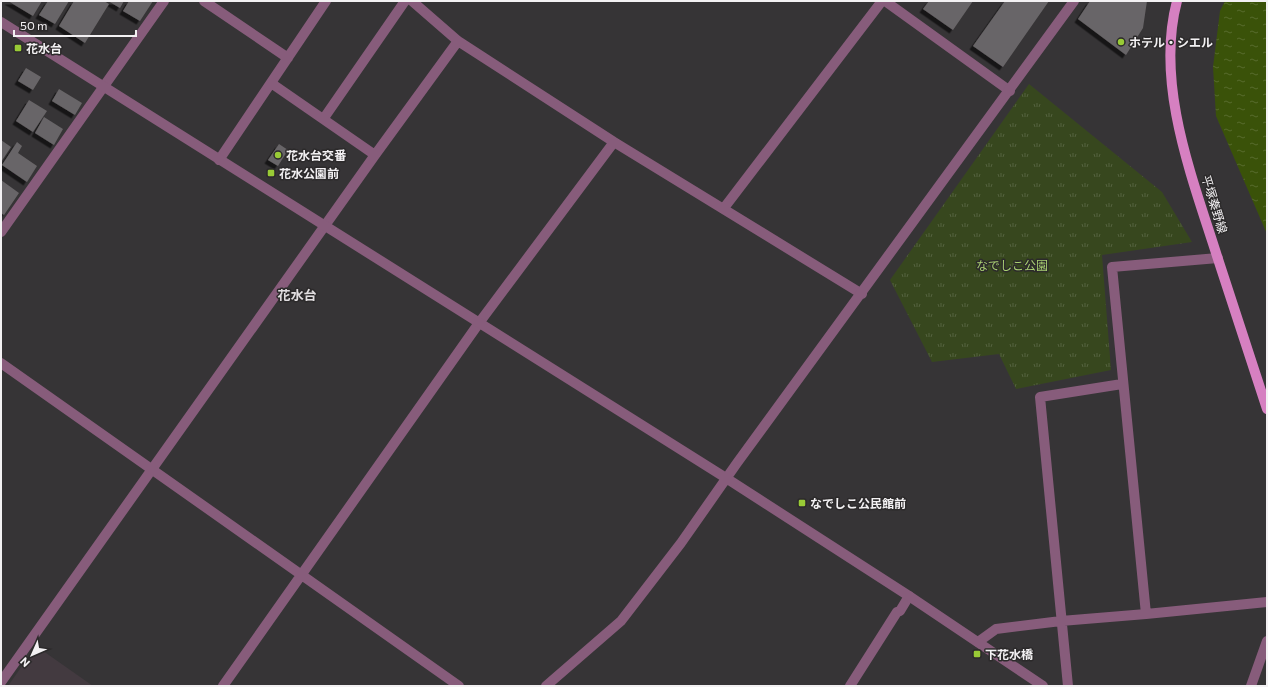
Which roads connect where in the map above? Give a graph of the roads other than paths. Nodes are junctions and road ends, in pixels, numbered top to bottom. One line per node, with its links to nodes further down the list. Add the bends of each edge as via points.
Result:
1 (164, 1): 13 (street)
2 (204, 1): 11 (street)
3 (326, 1): 11 (street)
4 (405, 1): 15 (street)
5 (412, 1): 10 (street)
6 (884, 1): 14 (street); 19 (street)
7 (1074, 1): 14 (street)
8 (1177, 1): 22 (main road, 平塚秦野線, via 1171,42 1172,91 1184,148)
9 (1, 22): 13 (street)
10 (458, 41): 16 (street); 17 (street)
11 (288, 58): 12 (street)
12 (271, 83): 15 (street); 18 (street)
13 (104, 86): 18 (street); 21 (street)
14 (1010, 91): 23 (street)
15 (324, 118): 17 (street)
16 (614, 142): 19 (street); 24 (street)
17 (375, 154): 20 (street)
18 (219, 160): 20 (street)
19 (724, 208): 23 (street)
20 (325, 226): 24 (street); 28 (street)
21 (1, 232)
22 (1218, 258): 26 (street, via 1112,267); 27 (main road, 平塚秦野線)
23 (862, 294): 29 (street)
24 (480, 323): 29 (street); 30 (street)
25 (1, 362): 28 (street)
26 (1122, 384): 33 (street); 34 (street, via 1040,397)
27 (1267, 409)
28 (151, 470): 30 (street); 37 (street)
29 (726, 478): 31 (street); 40 (street, via 681,544 621,621)
30 (301, 575): 38 (street); 39 (street)
31 (909, 596): 36 (street); 41 (street)
32 (1267, 602): 33 (street)
33 (1146, 614): 34 (street)
34 (1061, 621): 36 (street, via 996,629); 43 (street)
35 (1267, 641): 44 (street)
36 (978, 642): 42 (street)
37 (1, 682)
38 (222, 686)
39 (459, 686)
40 (546, 686)
41 (850, 686)
42 (1043, 686)
43 (1068, 686)
44 (1251, 686)

